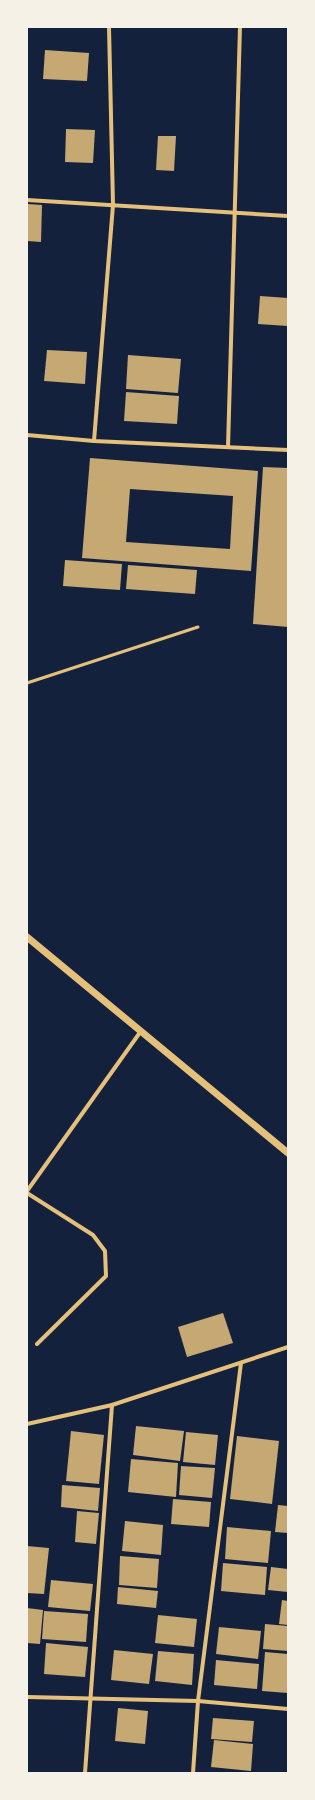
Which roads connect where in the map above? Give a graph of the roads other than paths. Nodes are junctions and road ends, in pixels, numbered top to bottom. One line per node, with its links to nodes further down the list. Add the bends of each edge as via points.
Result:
1 (109, 27): 4 (street)
2 (240, 27): 5 (street)
3 (27, 200): 4 (street)
4 (113, 205): 5 (street); 8 (street)
5 (234, 212): 6 (street); 9 (street)
6 (288, 216)
7 (27, 435): 8 (street)
8 (94, 441): 9 (street)
9 (228, 448): 10 (street)
10 (288, 450)
11 (198, 627): 12 (lane)
12 (27, 682)
13 (27, 937): 14 (street)
14 (141, 1031): 15 (street); 16 (street)
15 (288, 1153)
16 (27, 1192): 17 (street, via 93,1235 105,1251 106,1276)
17 (37, 1344)
18 (288, 1347): 19 (street)
19 (241, 1363): 20 (street); 24 (street)
20 (112, 1405): 21 (street); 23 (street)
21 (27, 1424)
22 (27, 1697): 23 (street)
23 (91, 1698): 24 (street); 26 (street)
24 (198, 1701): 25 (street); 27 (street)
25 (288, 1709)
26 (85, 1773)
27 (193, 1773)

